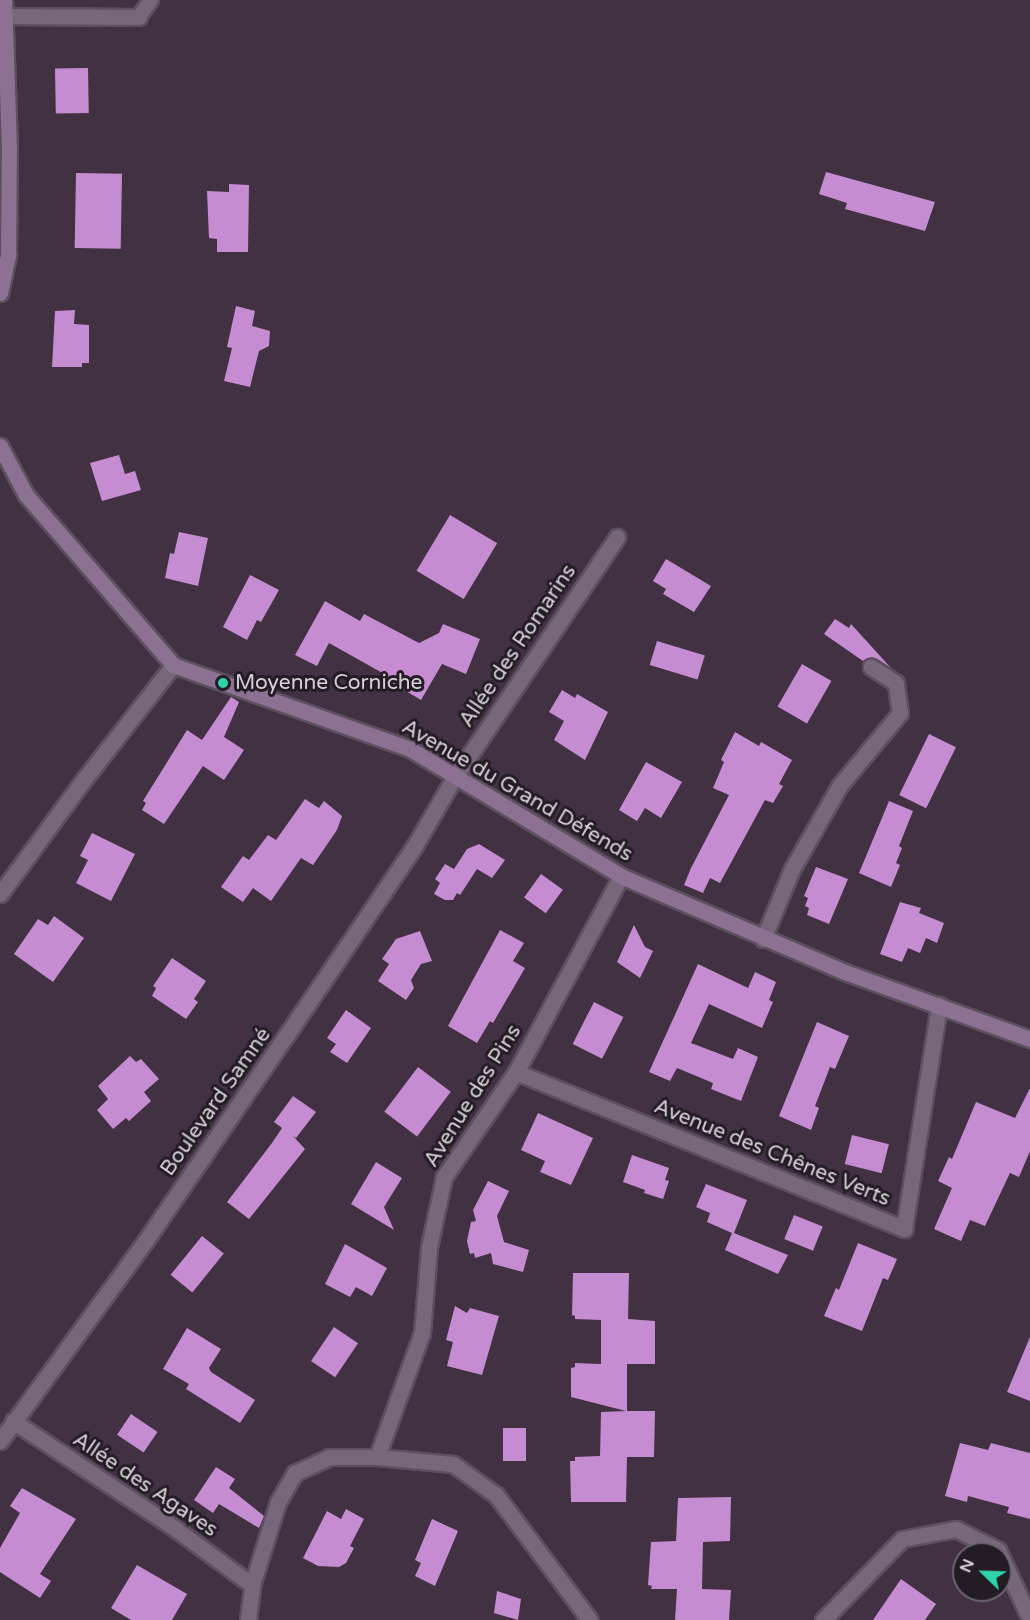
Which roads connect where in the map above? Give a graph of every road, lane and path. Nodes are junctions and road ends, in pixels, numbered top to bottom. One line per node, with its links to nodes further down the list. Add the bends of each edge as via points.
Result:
1 (4, 0): 3 (street)
2 (152, 0): 4 (lane)
3 (5, 16): 4 (street); 5 (street, via 8,254)
4 (139, 17)
5 (0, 292)
6 (0, 446): 8 (street, Avenue du Grand Défends, via 26,495)
7 (617, 537): 10 (street, Allée des Romarins)
8 (173, 665): 10 (street, Avenue du Grand Défends, via 410,749); 12 (street)
9 (871, 668): 13 (street, via 896,683 900,713 840,785 792,869)
10 (454, 778): 11 (street, Avenue du Grand Défends); 17 (street, Boulevard Samné, via 414,847 288,1034 146,1240)
11 (621, 876): 13 (street, Avenue du Grand Défends); 16 (street, Avenue des Pins)
12 (0, 894)
13 (763, 939): 14 (street, Avenue du Grand Défends)
14 (939, 1005): 15 (street, Avenue du Grand Défends); 16 (street, Avenue des Chênes Verts, via 903,1228)
15 (1030, 1039)
16 (516, 1072): 19 (street, Avenue des Pins, via 444,1177 429,1247 422,1333)
17 (13, 1421): 18 (street, Boulevard Samné); 20 (street, Allée des Agaves, via 173,1527)
18 (0, 1441)
19 (377, 1457): 20 (street, via 329,1457 295,1473 278,1502); 23 (street, via 453,1464 496,1495)
20 (252, 1585): 22 (street)
21 (1030, 1619): 24 (street, via 998,1550 956,1529 902,1539)
22 (248, 1620)
23 (590, 1620)
24 (823, 1620)

